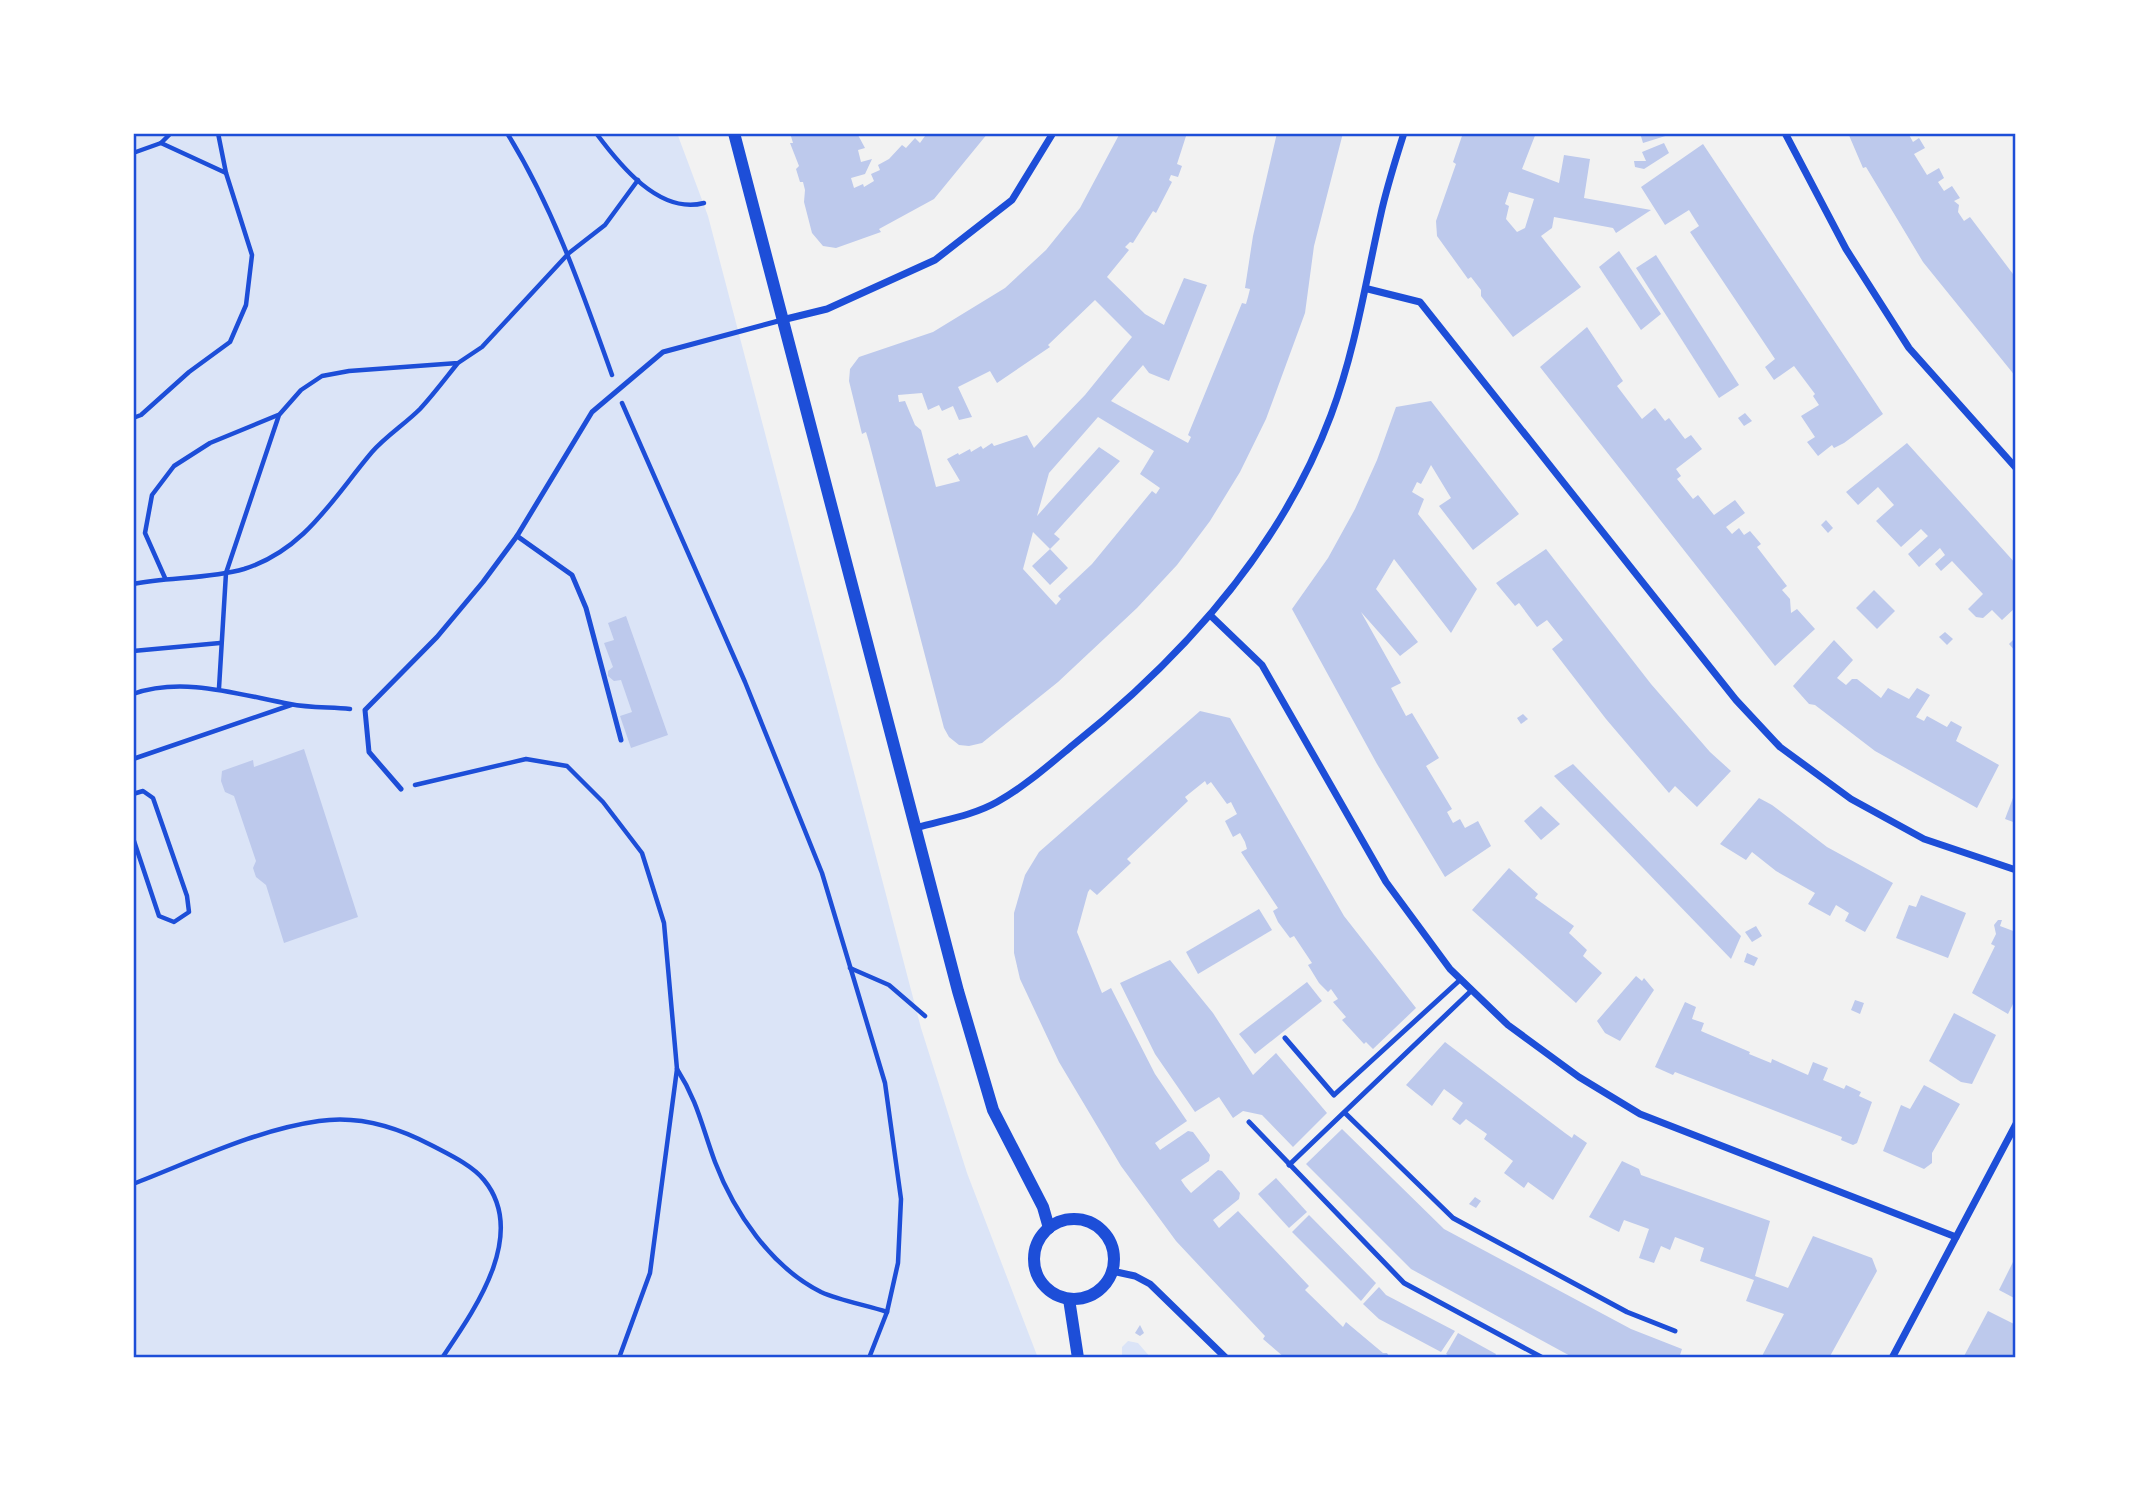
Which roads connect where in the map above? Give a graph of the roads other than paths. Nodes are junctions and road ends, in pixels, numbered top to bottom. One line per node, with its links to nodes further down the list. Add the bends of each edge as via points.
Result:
1 (734, 133): 6 (street)
2 (1053, 133): 6 (street, via 1013,200 935,260 827,309)
3 (1404, 133): 5 (street, via 1382,209)
4 (1784, 133): 7 (street, via 1846,249 1909,348)
5 (1368, 289): 9 (street, via 1330,418 1290,502 1258,555); 13 (street, via 1420,302 1736,700 1780,747 1850,799 1924,839)
6 (782, 320): 8 (lane, via 663,352 592,412); 12 (street)
7 (2016, 468)
8 (517, 536): 10 (lane, via 572,575 586,608); 11 (lane, via 437,637 365,710 369,752)
9 (1210, 615): 12 (street, via 1131,696 1037,774 998,802); 14 (street, via 1262,665 1386,882)
10 (621, 740)
11 (401, 789)
12 (916, 828): 21 (street, via 993,1110 1043,1207)
13 (2016, 870)
14 (1461, 979): 15 (street); 16 (lane, via 1334,1095)
15 (1472, 990): 17 (lane); 22 (street, via 1508,1025 1640,1114)
16 (1285, 1038)
17 (1345, 1113): 20 (lane); 25 (lane, via 1453,1218 1627,1312)
18 (1249, 1122): 20 (lane)
19 (2016, 1124): 22 (street)
20 (1289, 1165): 28 (lane, via 1404,1283)
21 (1049, 1228): 23 (street, via 1070,1219 1092,1223 1108,1238); 24 (street, via 1039,1239 1035,1270 1054,1294)
22 (1956, 1237): 29 (street)
23 (1112, 1271): 24 (street, via 1108,1281 1090,1296); 27 (street, via 1150,1284)
24 (1069, 1299): 26 (street)
25 (1675, 1331)
26 (1078, 1358)
27 (1226, 1358)
28 (1544, 1358)
29 (1892, 1358)

